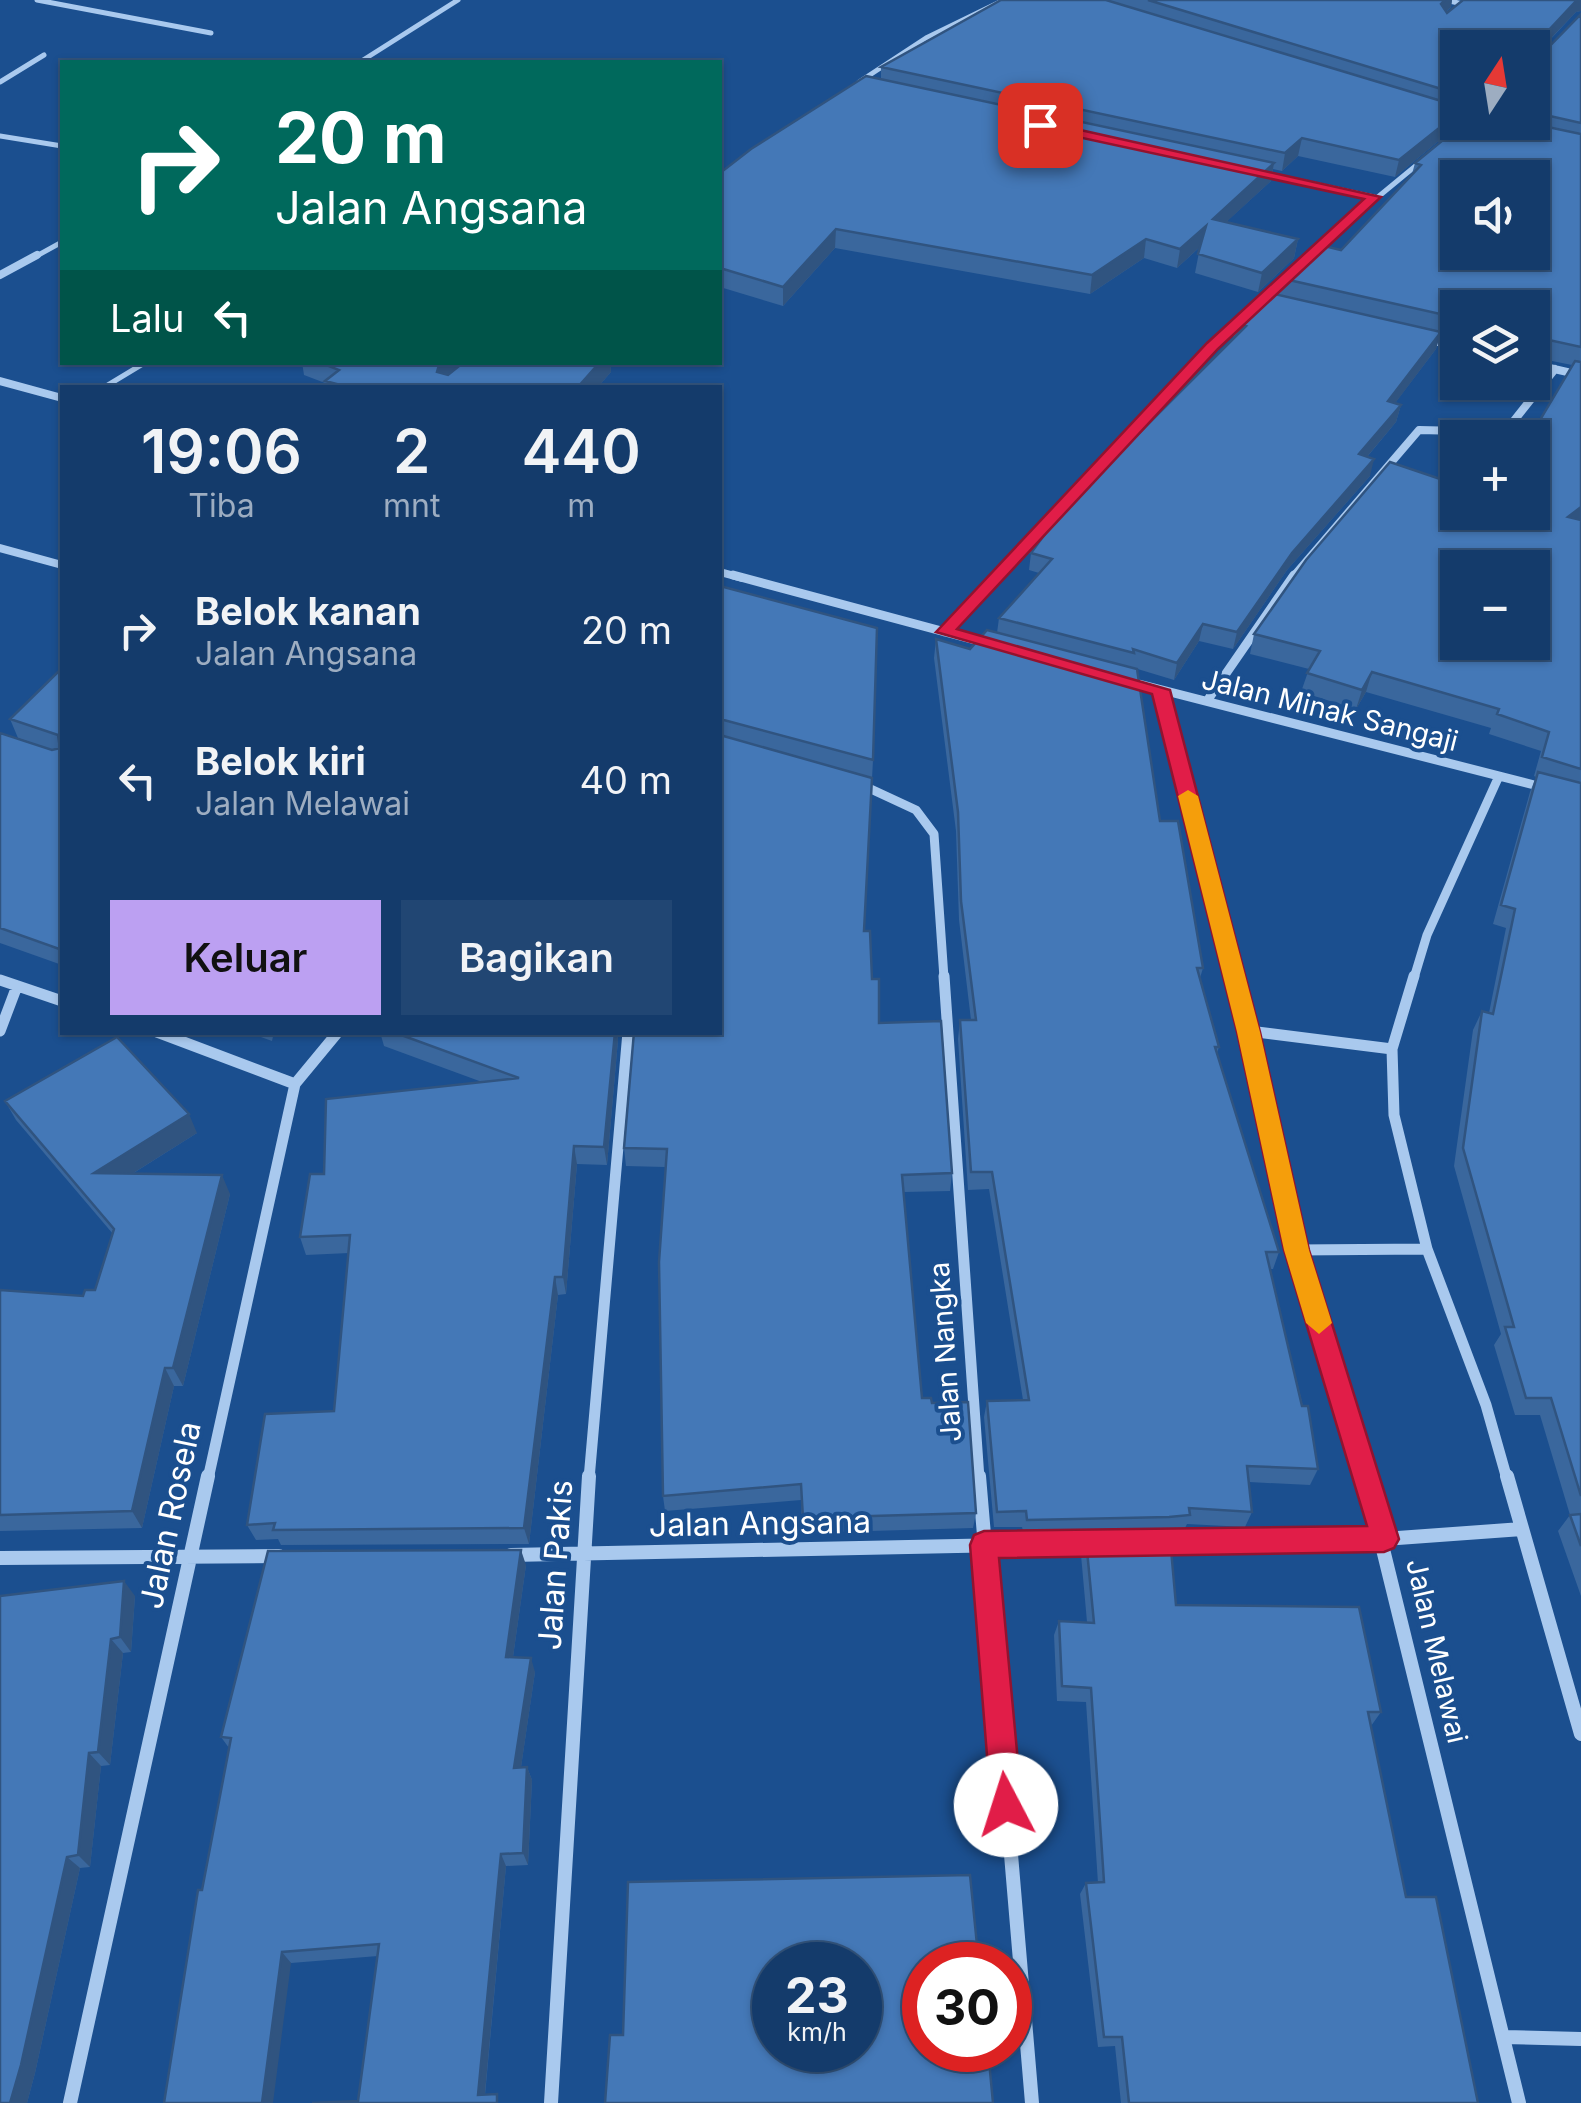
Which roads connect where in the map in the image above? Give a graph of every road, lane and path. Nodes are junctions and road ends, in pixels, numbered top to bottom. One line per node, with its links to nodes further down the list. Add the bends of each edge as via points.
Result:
1 (37, 0): 7 (street)
2 (458, 0): 9 (street)
3 (1004, 0): 11 (street, via 926,38 855,85)
4 (1445, 0): 5 (street)
5 (1465, 2): 6 (street)
6 (1452, 13)
7 (211, 33)
8 (44, 55): 10 (street)
9 (363, 60)
10 (0, 82)
11 (874, 89)
12 (0, 136): 13 (street)
13 (60, 146)
14 (1429, 155): 16 (street)
15 (1259, 172): 16 (street)
16 (1374, 197): 18 (street)
17 (60, 243): 20 (street)
18 (1304, 259)
19 (1290, 273): 21 (street)
20 (0, 275)
21 (1260, 300): 22 (street); 35 (street)
22 (1278, 304)
23 (1422, 338): 24 (street)
24 (1440, 342)
25 (141, 365): 30 (lane)
26 (1550, 368): 27 (street)
27 (1556, 369): 28 (street); 39 (street, via 1506,432 1419,430 1309,554)
28 (1581, 376)
29 (0, 381): 31 (street)
30 (108, 385)
31 (60, 397)
32 (0, 548): 33 (street)
33 (60, 564)
34 (722, 573): 35 (street)
35 (945, 632): 36 (street)
36 (999, 646)
37 (1106, 676): 38 (street, Jalan Minak Sangaji)
38 (1160, 690): 39 (street, Jalan Minak Sangaji); 47 (street, Jalan Melawai)
39 (1208, 701): 40 (street, Jalan Minak Sangaji)
40 (1499, 776): 42 (street, Jalan Minak Sangaji); 51 (street, via 1427,935)
41 (846, 780): 59 (street, Jalan Nangka, via 916,810 934,834)
42 (1564, 793)
43 (0, 980): 44 (street)
44 (16, 986): 45 (street); 46 (street)
45 (60, 1001)
46 (0, 1032)
47 (1248, 1032): 51 (street); 54 (street, Jalan Melawai)
48 (164, 1035): 52 (street)
49 (336, 1035): 52 (street)
50 (628, 1035): 60 (street, Jalan Pakis)
51 (1392, 1050): 53 (street, via 1394,1115)
52 (295, 1084): 63 (street, Jalan Rosela)
53 (1426, 1249): 54 (street); 55 (street, via 1486,1406)
54 (1296, 1250): 56 (street, Jalan Melawai)
55 (1522, 1529): 56 (street); 65 (street)
56 (1384, 1539): 57 (street); 66 (street, Jalan Melawai)
57 (1136, 1542)
58 (1118, 1543): 59 (street, Jalan Angsana)
59 (984, 1545): 60 (street, Jalan Angsana); 70 (street, Jalan Nangka)
60 (582, 1554): 61 (street, Jalan Angsana); 69 (street, Jalan Pakis)
61 (503, 1555)
62 (287, 1556): 63 (street)
63 (188, 1557): 64 (street); 68 (street, Jalan Rosela)
64 (0, 1558)
65 (1581, 1734)
66 (1504, 2037): 67 (street); 71 (street, Jalan Melawai)
67 (1581, 2039)
68 (70, 2103)
69 (550, 2103)
70 (1032, 2103)
71 (1519, 2103)

